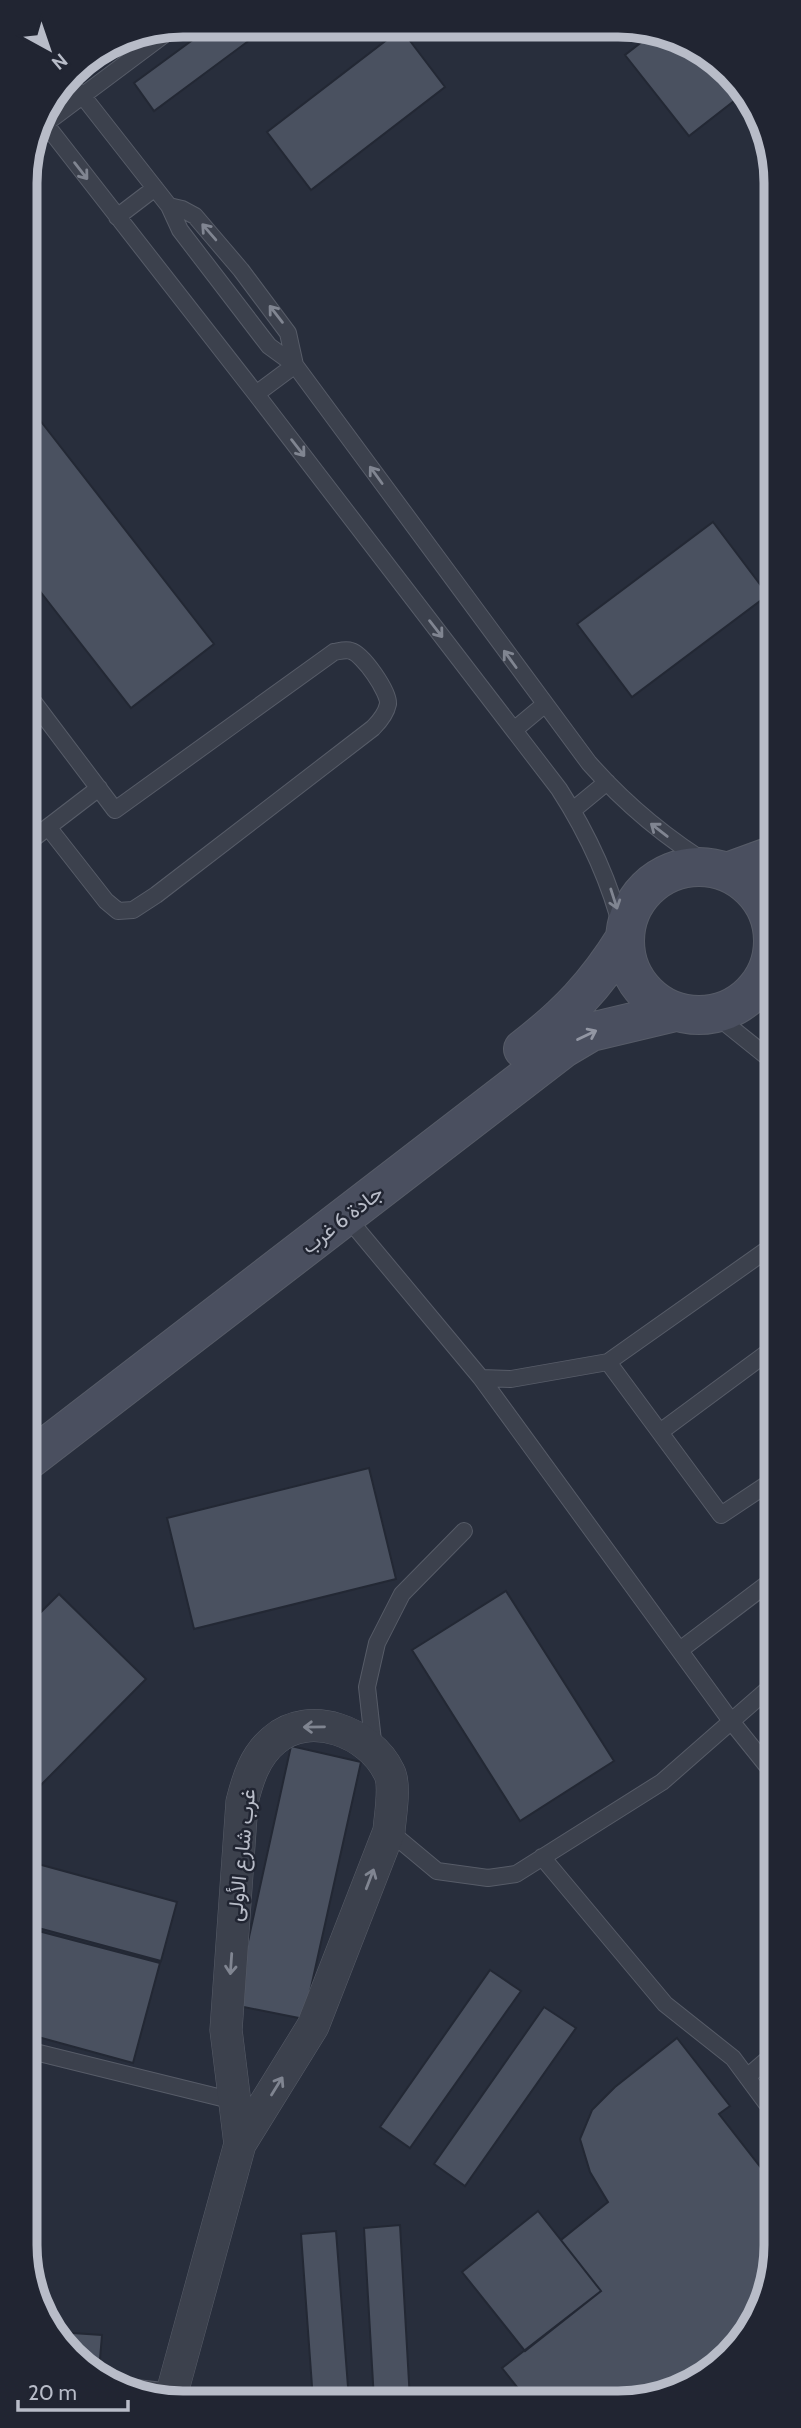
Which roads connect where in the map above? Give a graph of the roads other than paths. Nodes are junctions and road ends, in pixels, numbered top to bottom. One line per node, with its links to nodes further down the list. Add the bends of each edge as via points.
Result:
1 (158, 39): 3 (lane)
2 (73, 86): 3 (lane)
3 (82, 95): 4 (lane); 6 (lane)
4 (54, 114)
5 (46, 132): 8 (lane, one-way to 8)
6 (155, 188): 7 (lane); 8 (lane)
7 (169, 206): 9 (lane, via 180,230 262,337); 9 (lane, one-way to 7, via 288,333 266,301 195,216)
8 (117, 217): 10 (lane)
9 (295, 365): 10 (lane); 11 (lane, one-way to 9)
10 (256, 394): 13 (lane, one-way to 13)
11 (544, 705): 13 (lane); 14 (lane)
12 (37, 706): 15 (lane)
13 (514, 730): 16 (lane)
14 (607, 782): 16 (lane); 20 (lane, one-way to 14, via 647,821)
15 (99, 788): 17 (lane); 17 (lane, via 115,810 334,652 358,654 385,690 388,703 383,719 373,728 133,910 118,911 106,901)
16 (573, 810): 22 (lane, one-way to 22, via 603,870)
17 (48, 827): 18 (lane)
18 (37, 836)
19 (764, 858): 20 (main road)
20 (721, 870): 21 (main road, via 746,884); 22 (main road, via 677,871 654,883 637,902)
21 (764, 906)
22 (624, 936): 24 (main road, via 633,975 658,1004); 32 (main road, جادة 6 غرب, via 595,982 558,1022)
23 (764, 977): 25 (main road, via 734,1007)
24 (675, 1012): 25 (main road); 27 (main road, جادة 6 غرب, one-way to 24, via 564,1048 591,1032)
25 (714, 1014): 26 (lane)
26 (764, 1053)
27 (346, 1216): 31 (lane); 34 (main road, جادة 6 غرب)
28 (764, 1252): 30 (lane)
29 (764, 1355): 33 (lane)
30 (608, 1363): 31 (lane, via 512,1379); 33 (lane)
31 (481, 1378): 38 (lane)
32 (37, 1423)
33 (660, 1432): 35 (lane, via 721,1515)
34 (37, 1454)
35 (764, 1486)
36 (464, 1531): 41 (lane, via 402,1594 377,1643 367,1687)
37 (764, 1586): 38 (lane)
38 (680, 1650): 40 (lane)
39 (764, 1693): 40 (lane)
40 (731, 1721): 42 (lane); 44 (lane, via 662,1782)
41 (374, 1752): 43 (street, غرب شارع الأولى, via 390,1773); 49 (street, غرب شارع الأولى, one-way to 49, via 349,1733 320,1725 294,1728 275,1739 257,1759 247,1780 226,2030)
42 (764, 1762)
43 (389, 1831): 44 (lane, via 437,1871 488,1878 516,1874); 50 (street, غرب شارع الأولى, one-way to 43, via 313,2026)
44 (542, 1857): 47 (lane, via 665,2004 733,2058)
45 (37, 2052): 49 (lane)
46 (764, 2062): 47 (lane)
47 (747, 2077): 48 (lane)
48 (764, 2100)
49 (234, 2101): 50 (street, غرب شارع الأولى)
50 (240, 2144): 51 (street, غرب شارع الأولى)
51 (173, 2391)

